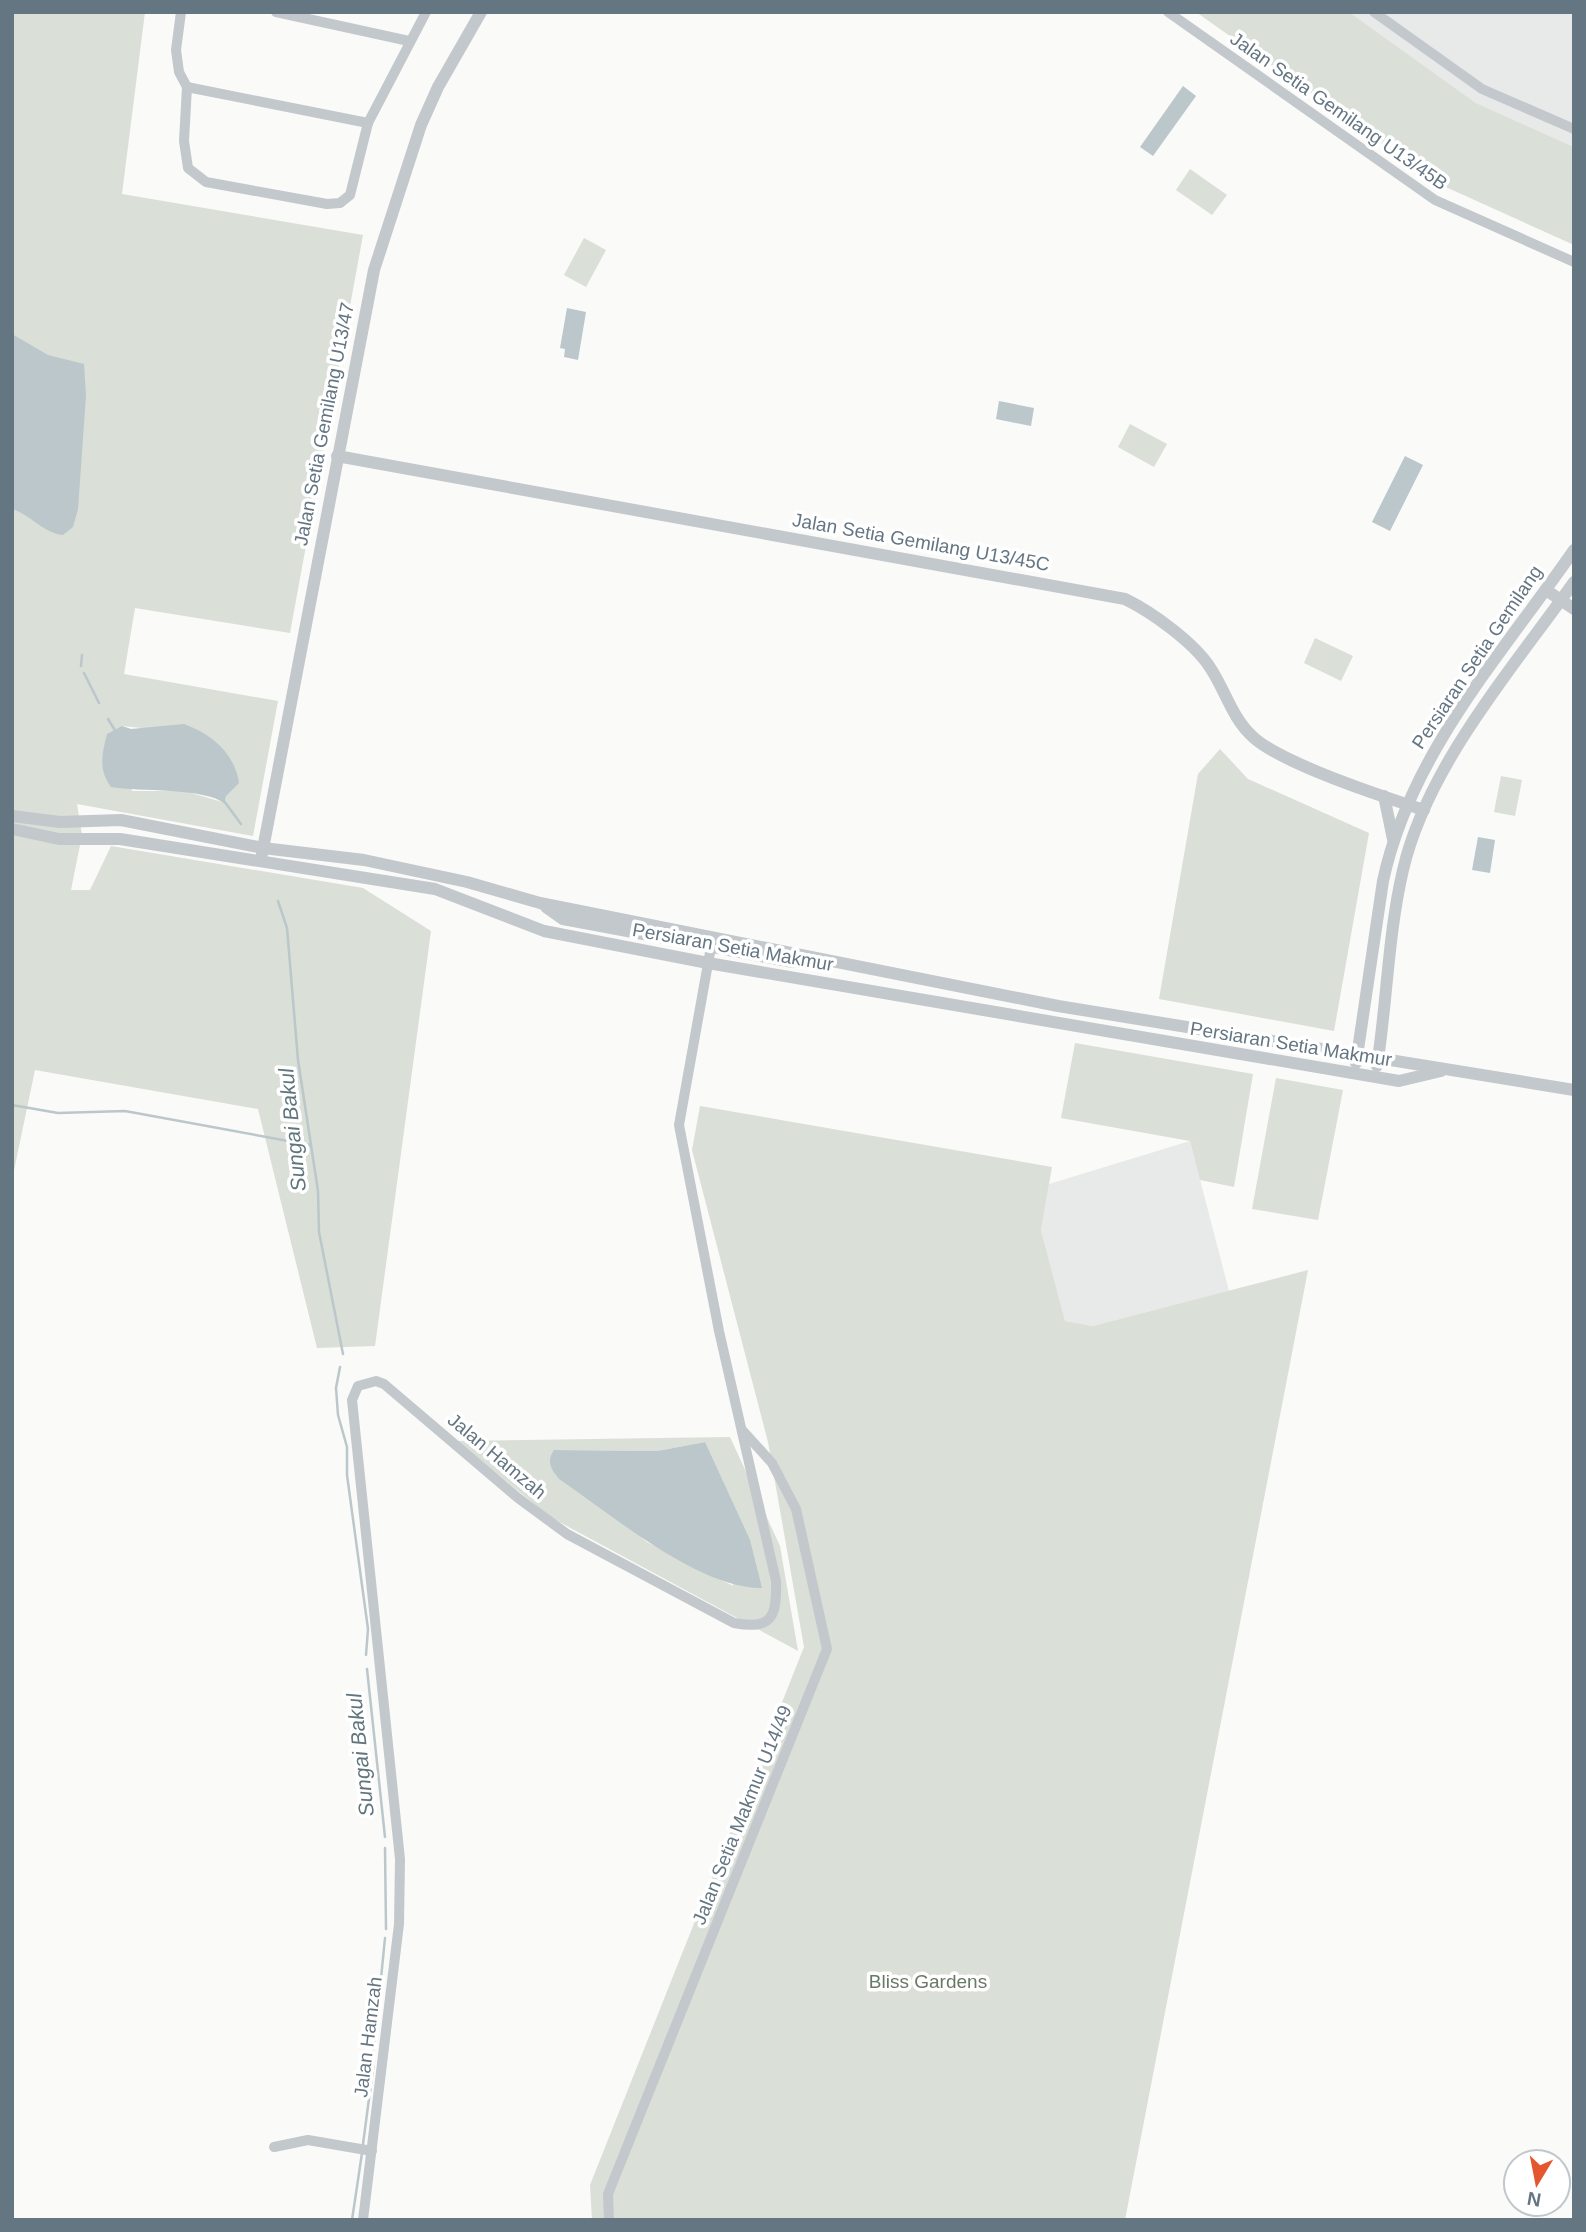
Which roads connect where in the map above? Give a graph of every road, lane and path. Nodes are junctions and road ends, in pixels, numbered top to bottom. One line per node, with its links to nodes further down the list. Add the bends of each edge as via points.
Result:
1 (181, 12): 8 (street, via 176,50)
2 (276, 12): 7 (street)
3 (426, 12): 7 (street)
4 (481, 12): 12 (street, Jalan Setia Gemilang U13/47, via 438,87 402,178 374,270)
5 (1168, 12): 11 (street, Jalan Setia Gemilang U13/45B, via 1435,200)
6 (1374, 12): 10 (street, via 1482,89)
7 (409, 41): 9 (street)
8 (187, 87): 9 (street); 9 (street, via 185,157 188,169 206,182 340,203 350,195)
9 (368, 123)
10 (1574, 129)
11 (1574, 262)
12 (337, 456): 19 (street, Jalan Setia Gemilang U13/45C, via 1125,599 1149,611 1211,667 1234,715 1252,737 1272,750); 25 (street, Jalan Setia Gemilang U13/47)
13 (1574, 550): 15 (street, Persiaran Setia Gemilang)
14 (1574, 582): 16 (street, Persiaran Setia Gemilang)
15 (1546, 590): 16 (street); 18 (street, Persiaran Setia Gemilang, via 1456,717)
16 (1561, 600): 17 (street); 21 (street, Persiaran Setia Gemilang, via 1443,768)
17 (1574, 609)
18 (1418, 784): 19 (street); 20 (street, Persiaran Setia Gemilang)
19 (1384, 796): 20 (street, Jalan Setia Gemilang U13/45C); 24 (street)
20 (1408, 805): 21 (street, Jalan Setia Gemilang U13/45C); 24 (street, Persiaran Setia Gemilang)
21 (1424, 810): 31 (street, Persiaran Setia Gemilang, via 1402,872)
22 (12, 816): 25 (street, Persiaran Setia Makmur, via 60,822 121,820)
23 (12, 828): 25 (street, Persiaran Setia Makmur, via 59,839 120,839)
24 (1393, 843): 30 (street, Persiaran Setia Gemilang, via 1383,881)
25 (262, 855): 26 (street, Persiaran Setia Makmur, via 364,860); 29 (street, Persiaran Setia Makmur, via 435,889 544,931)
26 (540, 903): 27 (street, via 563,919); 28 (street, Persiaran Setia Makmur)
27 (711, 947): 28 (street, via 793,962); 29 (street, Jalan Hamzah)
28 (818, 956): 30 (street, Persiaran Setia Makmur, via 1058,1006)
29 (708, 963): 33 (street, Persiaran Setia Makmur); 36 (street, Jalan Hamzah, via 679,1125)
30 (1357, 1056): 31 (street, Persiaran Setia Makmur); 33 (street, Persiaran Setia Gemilang)
31 (1378, 1060): 32 (street, Persiaran Setia Makmur); 34 (street, Persiaran Setia Gemilang)
32 (1451, 1069): 34 (street, Persiaran Setia Makmur, via 1399,1081); 35 (street, Persiaran Setia Makmur)
33 (1354, 1073): 34 (street, Persiaran Setia Makmur)
34 (1375, 1077)
35 (1574, 1090)
36 (741, 1429): 38 (street, Jalan Hamzah, via 776,1581 774,1613 754,1627 713,1613 566,1534 384,1384 376,1381 358,1386 352,1401 400,1860 399,1924); 40 (street, Jalan Setia Makmur U14/49, via 772,1463 796,1509 827,1649 608,2194)
37 (274, 2147): 38 (street, via 308,2140)
38 (372, 2151): 39 (street, Jalan Hamzah)
39 (363, 2220)
40 (609, 2220)

